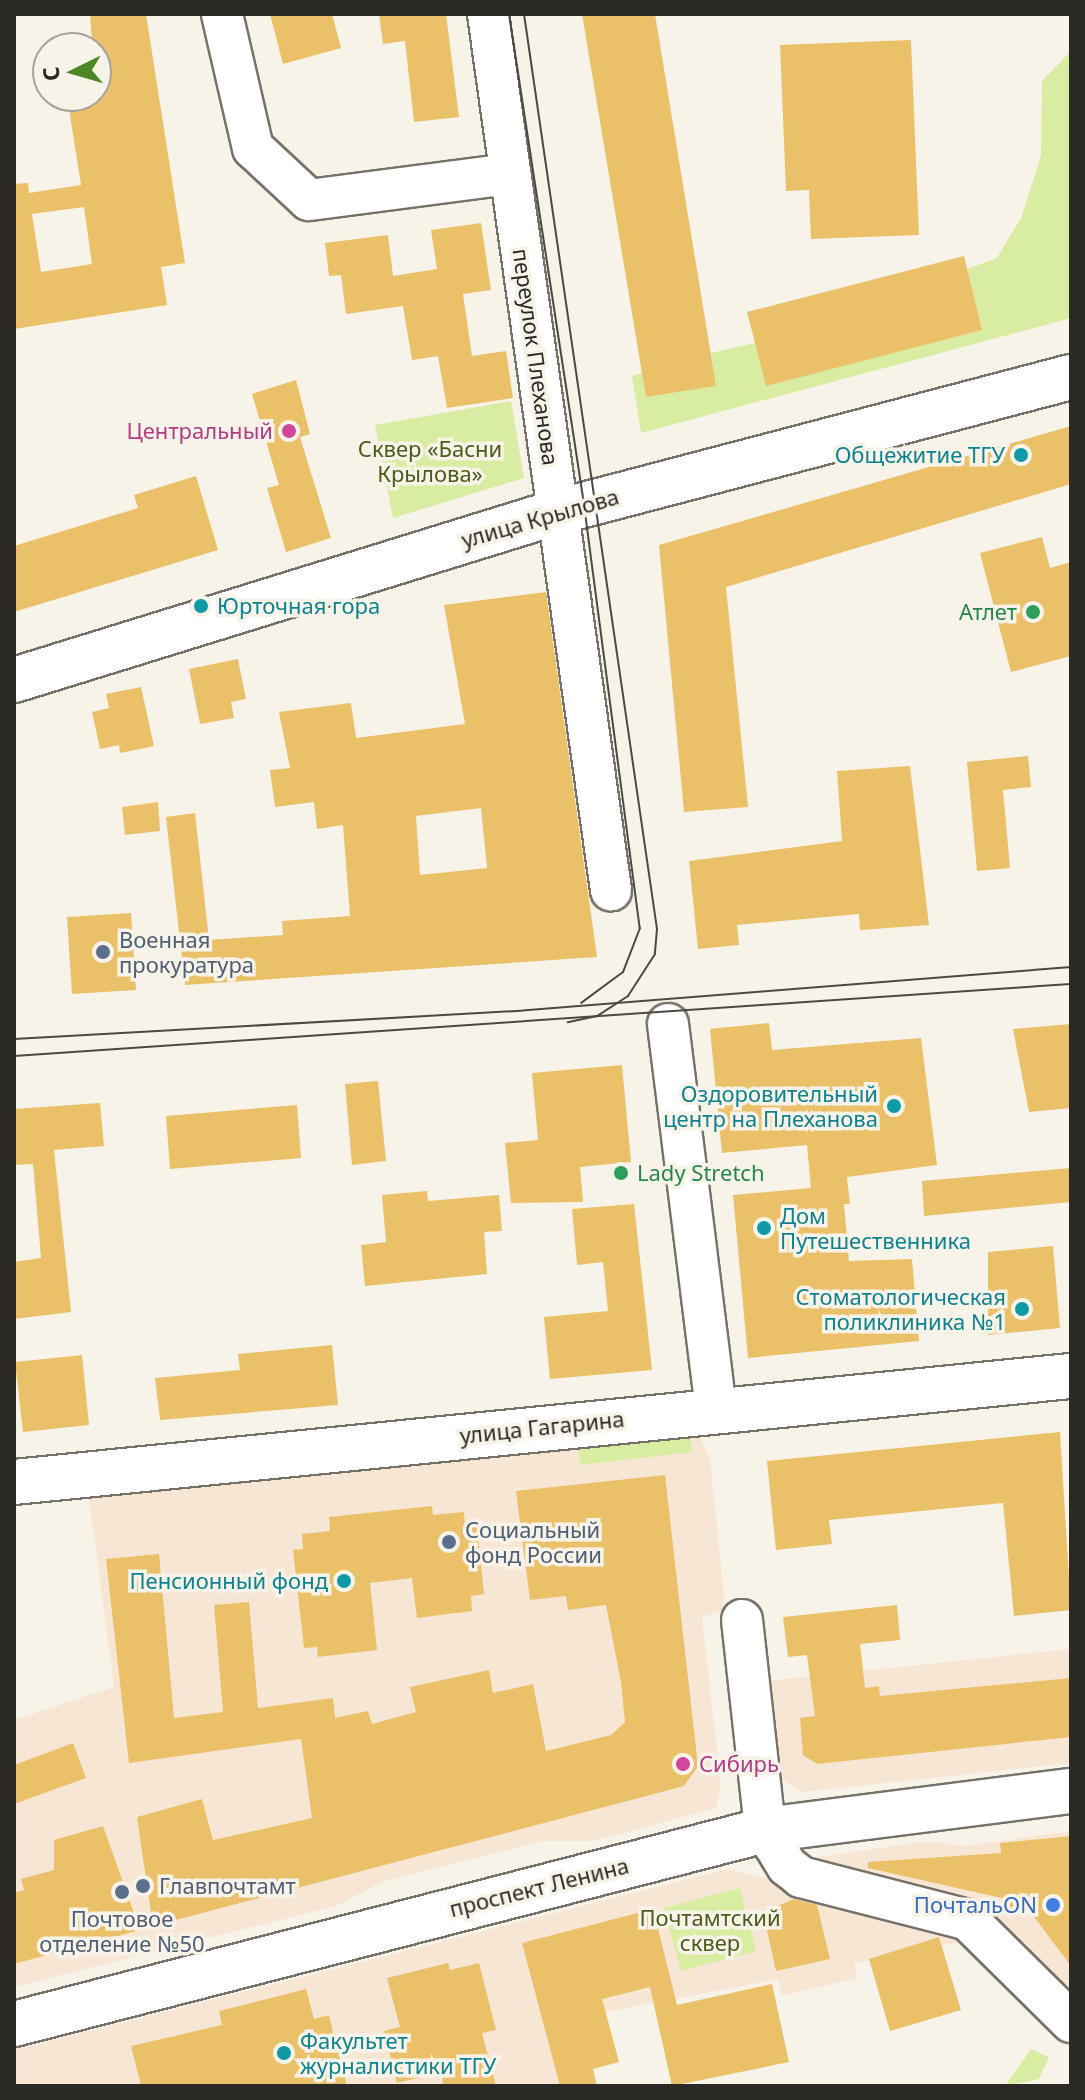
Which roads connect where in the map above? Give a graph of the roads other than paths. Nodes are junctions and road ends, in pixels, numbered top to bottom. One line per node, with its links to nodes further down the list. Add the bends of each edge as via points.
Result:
1 (222, 14): 3 (street, via 253,148 309,200)
2 (488, 14): 3 (street, переулок Плеханова)
3 (510, 174): 5 (street, переулок Плеханова)
4 (1071, 377): 5 (main road, улица Крылова)
5 (557, 512): 6 (main road, улица Крылова); 7 (street, переулок Плеханова)
6 (14, 680)
7 (611, 890)
8 (668, 1024): 10 (street)
9 (1071, 1376): 10 (main road, улица Гагарина)
10 (716, 1410): 11 (main road, улица Гагарина)
11 (14, 1482)
12 (742, 1620): 14 (street)
13 (1071, 1791): 14 (main road, проспект Ленина)
14 (765, 1830): 15 (street, via 778,1856 801,1877 968,1920 1003,1948); 16 (main road, проспект Ленина)
15 (1071, 2022)
16 (14, 2024)

